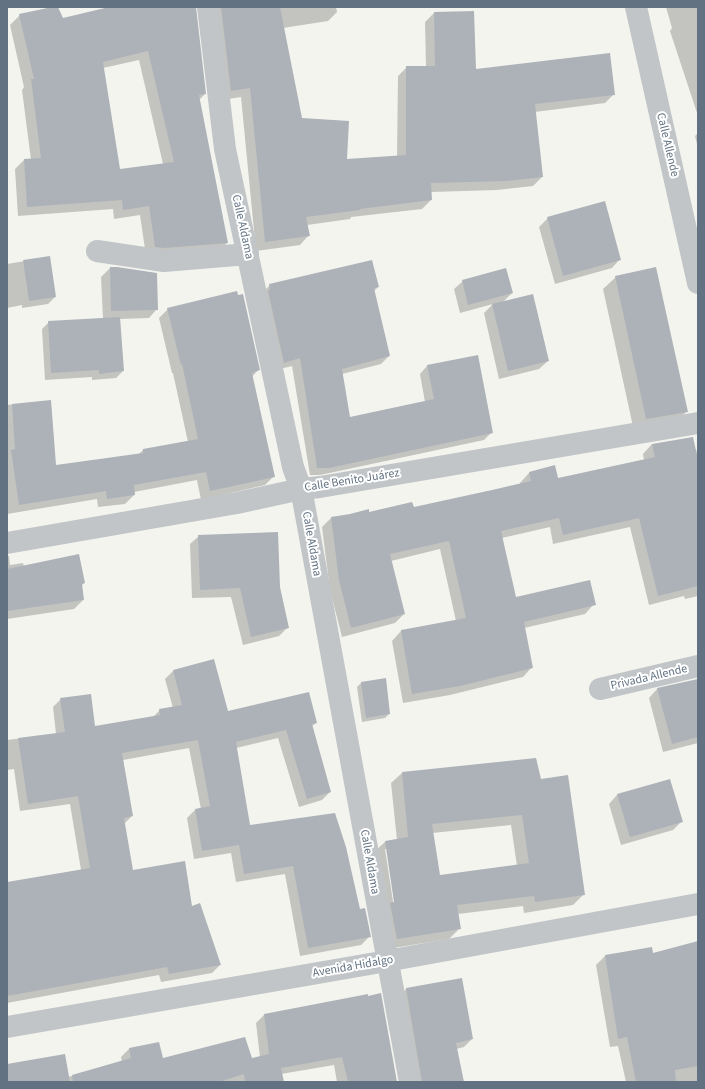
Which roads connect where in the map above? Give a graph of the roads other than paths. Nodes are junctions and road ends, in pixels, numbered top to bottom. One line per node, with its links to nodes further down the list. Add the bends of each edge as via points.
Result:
1 (208, 7): 4 (street, Calle Aldama, via 225,149)
2 (636, 7): 5 (street, Calle Allende)
3 (97, 251): 4 (street, via 164,261)
4 (248, 254): 7 (street, Calle Aldama, via 293,467)
5 (698, 283)
6 (698, 423): 7 (street, Calle Benito Juárez)
7 (301, 489): 8 (street, Calle Benito Juárez); 12 (street, Calle Aldama)
8 (7, 543)
9 (698, 666): 10 (street, Privada Allende)
10 (600, 689)
11 (698, 904): 12 (street, Avenida Hidalgo)
12 (387, 961): 13 (street, Avenida Hidalgo); 14 (street, Calle Aldama)
13 (7, 1027)
14 (410, 1082)

